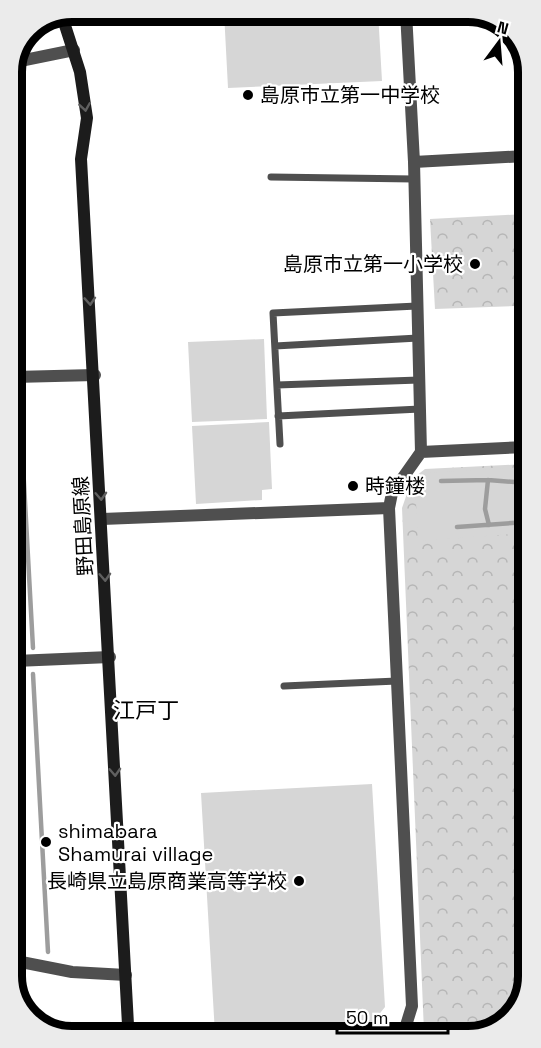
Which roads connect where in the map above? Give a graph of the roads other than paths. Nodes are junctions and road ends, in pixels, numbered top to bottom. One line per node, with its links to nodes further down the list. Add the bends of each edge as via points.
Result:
1 (64, 23): 3 (main road, 野田島原線)
2 (407, 23): 6 (street)
3 (74, 50): 4 (street); 12 (main road, 野田島原線, one-way to 12, via 87,118 81,159)
4 (24, 60)
5 (518, 156): 6 (street)
6 (414, 162): 8 (street)
7 (271, 177): 8 (lane)
8 (414, 179): 9 (street)
9 (417, 306): 10 (street); 11 (lane, via 273,313)
10 (418, 338): 11 (lane); 14 (street)
11 (275, 346): 15 (lane)
12 (95, 375): 13 (street); 22 (main road, 野田島原線, one-way to 22)
13 (23, 377)
14 (419, 380): 15 (lane); 16 (street)
15 (277, 385): 17 (lane)
16 (420, 410): 17 (lane); 20 (street)
17 (278, 416): 18 (lane)
18 (280, 444)
19 (518, 447): 20 (street)
20 (421, 452): 21 (street, via 392,493)
21 (389, 508): 22 (street); 25 (street)
22 (102, 519): 23 (main road, 野田島原線, one-way to 23)
23 (110, 657): 24 (street); 28 (main road, 野田島原線, one-way to 28)
24 (22, 661)
25 (397, 681): 26 (lane); 30 (street, via 412,1006)
26 (284, 686)
27 (22, 962): 28 (street, via 72,972)
28 (126, 975): 29 (main road, 野田島原線)
29 (128, 1025)
30 (406, 1026)

